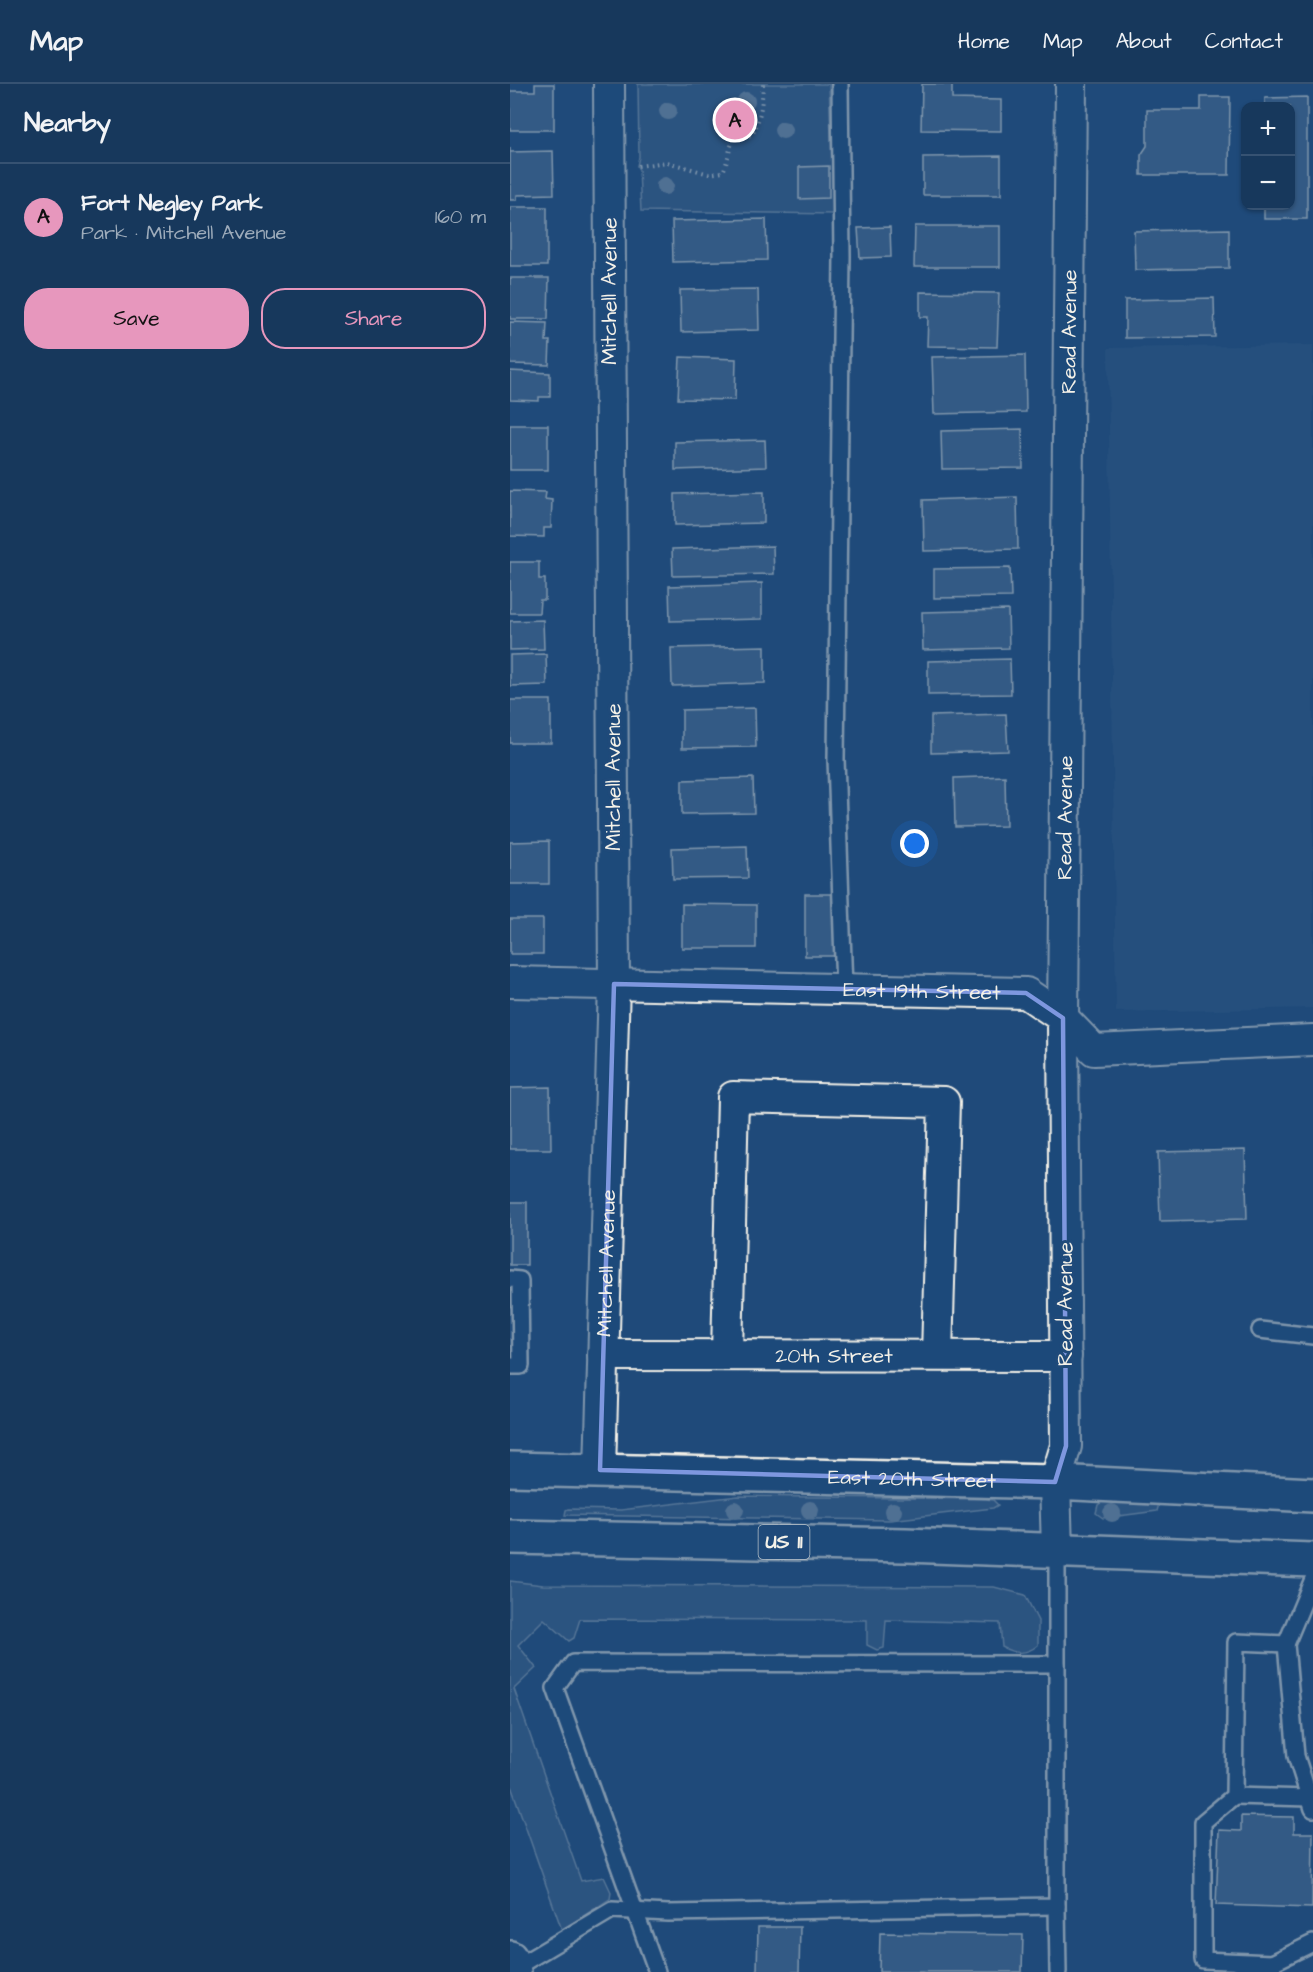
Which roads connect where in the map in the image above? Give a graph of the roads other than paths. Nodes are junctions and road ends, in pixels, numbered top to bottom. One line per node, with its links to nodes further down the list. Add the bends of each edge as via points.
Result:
1 (609, 84): 5 (street, Mitchell Avenue)
2 (840, 84): 6 (lane, via 842,256 836,759)
3 (1071, 84): 7 (street, Read Avenue)
4 (510, 982): 5 (street, East 19th Street)
5 (614, 984): 6 (street, East 19th Street); 14 (street, Mitchell Avenue)
6 (844, 989): 7 (street, East 19th Street, via 1026,993)
7 (1063, 1018): 8 (street, East 19th Street, via 1094,1050); 16 (street, Read Avenue)
8 (1313, 1040)
9 (510, 1279): 10 (lane, via 520,1280)
10 (515, 1330): 17 (lane, via 521,1366)
11 (1260, 1330): 12 (lane)
12 (1313, 1336)
13 (727, 1354): 14 (street, 20th Street); 15 (street, 20th Street); 15 (street, via 733,1097 944,1102)
14 (603, 1355): 19 (street, Mitchell Avenue)
15 (937, 1355): 16 (street, 20th Street)
16 (1066, 1356): 20 (street, Read Avenue, via 1066,1446)
17 (510, 1366)
18 (510, 1469): 19 (main road, East 20th Street)
19 (600, 1470): 20 (main road, East 20th Street)
20 (1055, 1482): 21 (main road, East 20th Street); 23 (street, Read Avenue)
21 (1313, 1495)
22 (510, 1537): 23 (main road, US 11)
23 (1058, 1550): 24 (main road, US 11); 27 (lane)
24 (1313, 1560)
25 (1313, 1580): 26 (lane)
26 (1286, 1644): 28 (lane, via 1236,1642); 29 (lane, via 1296,1756)
27 (1058, 1664): 30 (lane); 31 (lane, via 573,1663 555,1688)
28 (1234, 1796): 29 (lane); 34 (lane, via 1203,1822 1203,1960)
29 (1311, 1804)
30 (1057, 1906): 31 (lane); 36 (lane)
31 (635, 1911): 33 (lane, via 612,1910); 35 (lane)
32 (1313, 1942): 34 (lane)
33 (512, 1967)
34 (1273, 1968)
35 (657, 1972)
36 (1058, 1972)

